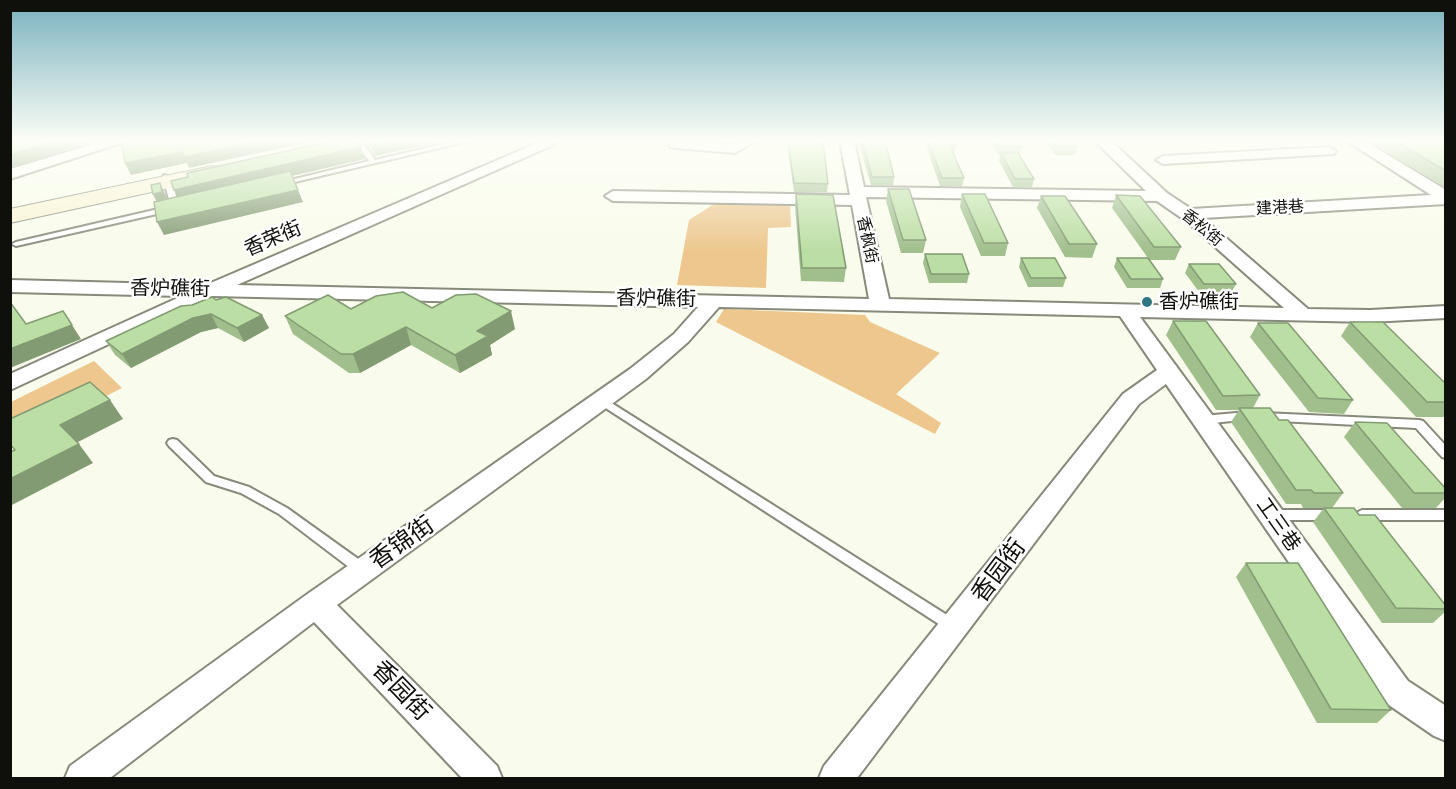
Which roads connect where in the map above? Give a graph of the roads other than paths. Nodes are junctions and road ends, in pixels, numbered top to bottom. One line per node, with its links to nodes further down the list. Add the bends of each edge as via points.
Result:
1 (173, 178): 7 (street)
2 (304, 178): 8 (lane)
3 (470, 178): 20 (street, 香荣街)
4 (854, 178): 10 (street, 香枫街)
5 (1141, 178): 11 (street, 香松街)
6 (1413, 178): 12 (street)
7 (168, 179): 14 (lane); 15 (street); 17 (street)
8 (268, 186)
9 (613, 196): 10 (street)
10 (858, 196): 11 (street); 22 (street, 香枫街)
11 (1161, 196): 16 (street, 香松街)
12 (1446, 198): 16 (street, 建港巷)
13 (186, 205): 14 (lane)
14 (175, 207): 18 (lane)
15 (10, 211)
16 (1186, 214): 25 (street, 香松街)
17 (10, 216)
18 (16, 244)
19 (10, 286): 20 (street, 香炉礁街)
20 (210, 290): 21 (street, 香炉礁街); 27 (street, 香荣街)
21 (714, 301): 22 (street, 香炉礁街); 28 (street, 香锦街, via 681,338)
22 (880, 304): 23 (street, 香炉礁街)
23 (1125, 310): 25 (street, 香炉礁街); 26 (street, 工三巷)
24 (1446, 312): 25 (street, 香炉礁街)
25 (1302, 314)
26 (1169, 372): 29 (street, 工三巷); 36 (street, 香园街, via 1131,399)
27 (10, 383)
28 (602, 401): 34 (street, 香锦街); 36 (lane)
29 (1203, 420): 31 (lane, via 1240,416 1419,424); 32 (street, 工三巷)
30 (173, 443): 34 (lane, via 210,479 245,490 283,511)
31 (1446, 454)
32 (1271, 515): 33 (lane); 37 (street, 工三巷, via 1397,692)
33 (1446, 515)
34 (363, 570): 35 (street, 香锦街)
35 (316, 604): 38 (street, 香锦街); 39 (street, 香园街)
36 (955, 628): 40 (street, 香园街)
37 (1445, 724)
38 (82, 778)
39 (485, 778)
40 (836, 778)

